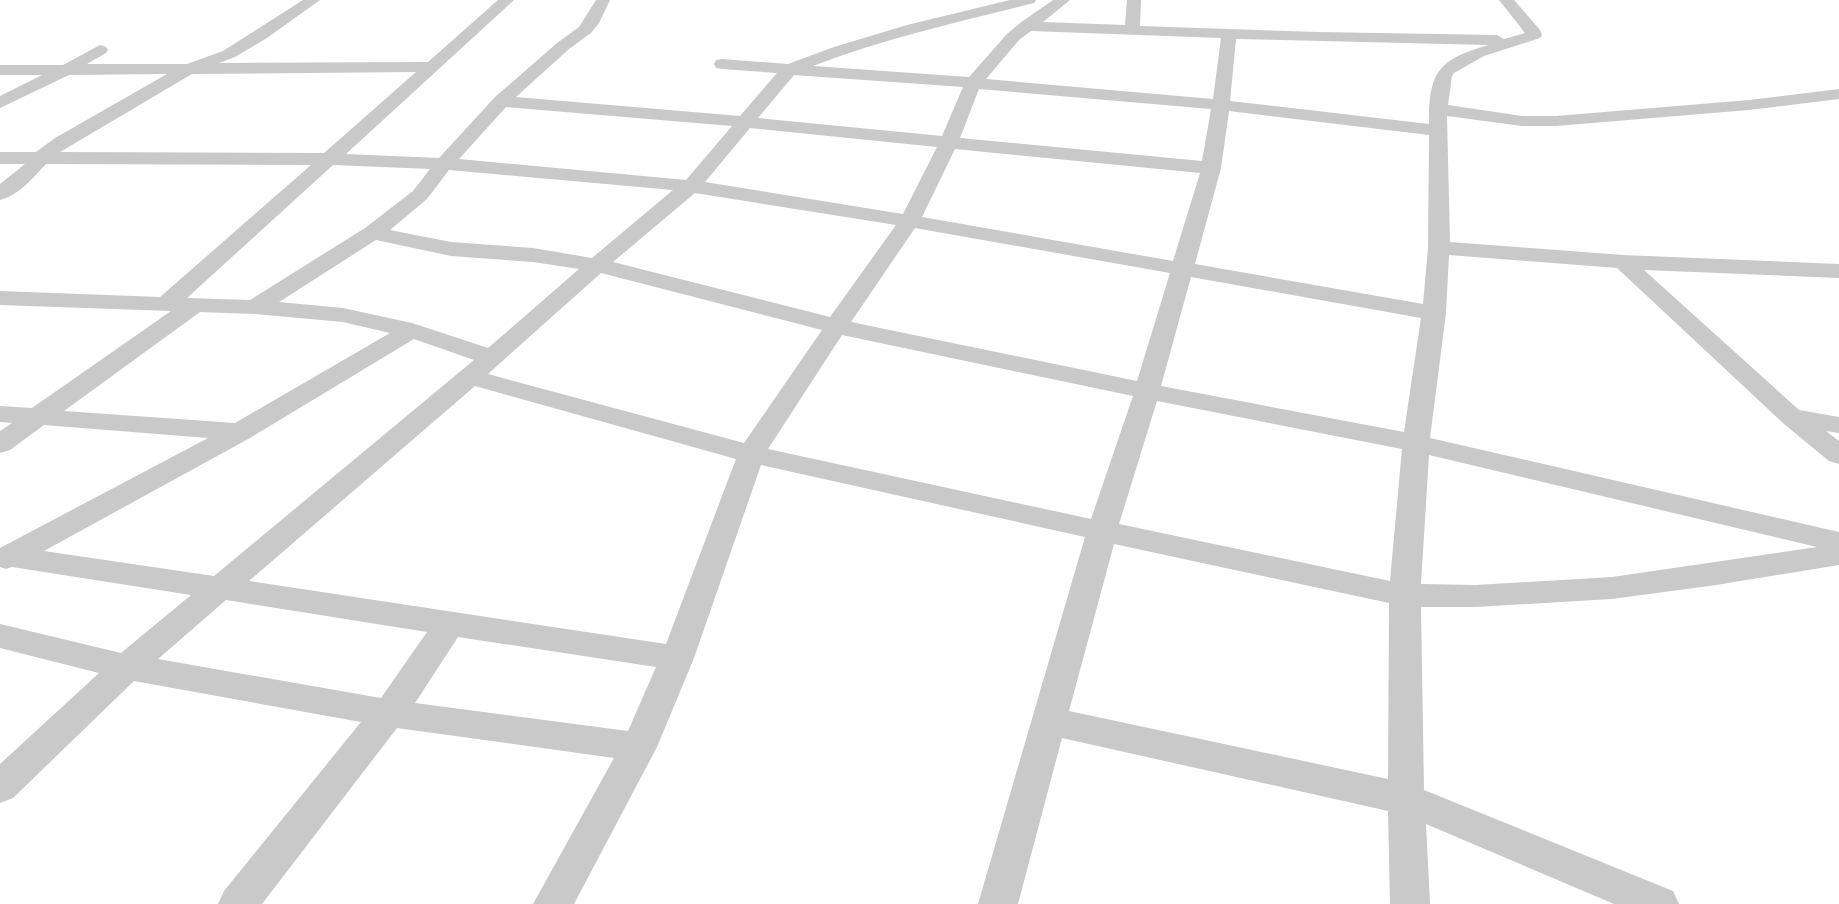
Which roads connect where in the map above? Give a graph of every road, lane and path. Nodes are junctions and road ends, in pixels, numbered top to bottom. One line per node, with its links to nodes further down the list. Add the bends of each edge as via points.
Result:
1 (313, 0): 16 (street, via 229,54)
2 (507, 0): 14 (street)
3 (603, 0): 21 (street, via 585,30 557,50)
4 (1029, 0): 17 (street, via 913,28)
5 (1063, 0): 8 (street)
6 (1134, 0): 9 (street)
7 (1506, 0): 11 (street, via 1534,33)
8 (1026, 26): 9 (street); 19 (street, via 999,50)
9 (1132, 30): 10 (street)
10 (1229, 34): 11 (street); 23 (street)
11 (1521, 40): 24 (street, via 1478,53 1448,69 1443,76)
12 (100, 50): 15 (street)
13 (722, 64): 17 (street)
14 (432, 67): 16 (street); 29 (street)
15 (67, 69): 16 (street); 18 (street); 22 (street)
16 (188, 69): 28 (street, via 62,142)
17 (790, 69): 19 (street); 25 (street)
18 (0, 70)
19 (973, 83): 23 (street); 26 (street)
20 (1839, 94): 24 (street, via 1556,121)
21 (501, 101): 25 (street); 30 (street)
22 (0, 103)
23 (1221, 105): 24 (street); 31 (street)
24 (1437, 120): 36 (street)
25 (745, 121): 26 (street); 32 (street)
26 (948, 144): 31 (street); 34 (street)
27 (0, 158): 28 (street)
28 (41, 158): 29 (street); 33 (street)
29 (328, 159): 30 (street); 42 (street)
30 (444, 164): 32 (street); 35 (street, via 420,195)
31 (1211, 168): 39 (street)
32 (692, 186): 34 (street); 38 (street)
33 (0, 194)
34 (910, 221): 39 (street); 46 (street)
35 (373, 233): 38 (street, via 451,249 533,255); 44 (street)
36 (1439, 248): 37 (street); 45 (street)
37 (1623, 262): 40 (street); 53 (street)
38 (597, 265): 46 (street); 48 (street)
39 (1182, 268): 45 (street); 50 (street)
40 (1839, 271)
41 (0, 298): 42 (street)
42 (167, 303): 43 (street)
43 (196, 304): 44 (street); 52 (street)
44 (255, 307): 47 (street, via 343,315)
45 (1434, 312): 56 (street)
46 (836, 326): 50 (street); 58 (street)
47 (412, 330): 48 (street); 55 (street)
48 (492, 358): 49 (street)
49 (470, 377): 58 (street); 64 (street)
50 (1147, 391): 56 (street); 60 (street)
51 (0, 414): 52 (street)
52 (41, 416): 55 (street); 57 (street)
53 (1791, 416): 54 (street); 59 (street)
54 (1839, 424)
55 (240, 432): 63 (street)
56 (1416, 443): 61 (street); 65 (street)
57 (0, 444)
58 (751, 454): 60 (street); 68 (street)
59 (1839, 455)
60 (1102, 532): 65 (street); 71 (street)
61 (1839, 542)
62 (1839, 554): 65 (street, via 1612,588 1476,596)
63 (5, 559): 64 (street)
64 (218, 589): 66 (street); 69 (street)
65 (1406, 595): 74 (street)
66 (450, 622): 68 (street); 70 (street)
67 (0, 636): 69 (street)
68 (677, 658): 72 (street)
69 (127, 667): 70 (street); 73 (street)
70 (389, 713): 72 (street); 75 (street)
71 (1050, 721): 74 (street); 77 (street)
72 (639, 747): 76 (street)
73 (0, 787)
74 (1406, 799): 78 (street); 79 (street)
75 (238, 904)
76 (553, 904)
77 (998, 904)
78 (1410, 904)
79 (1660, 904)

